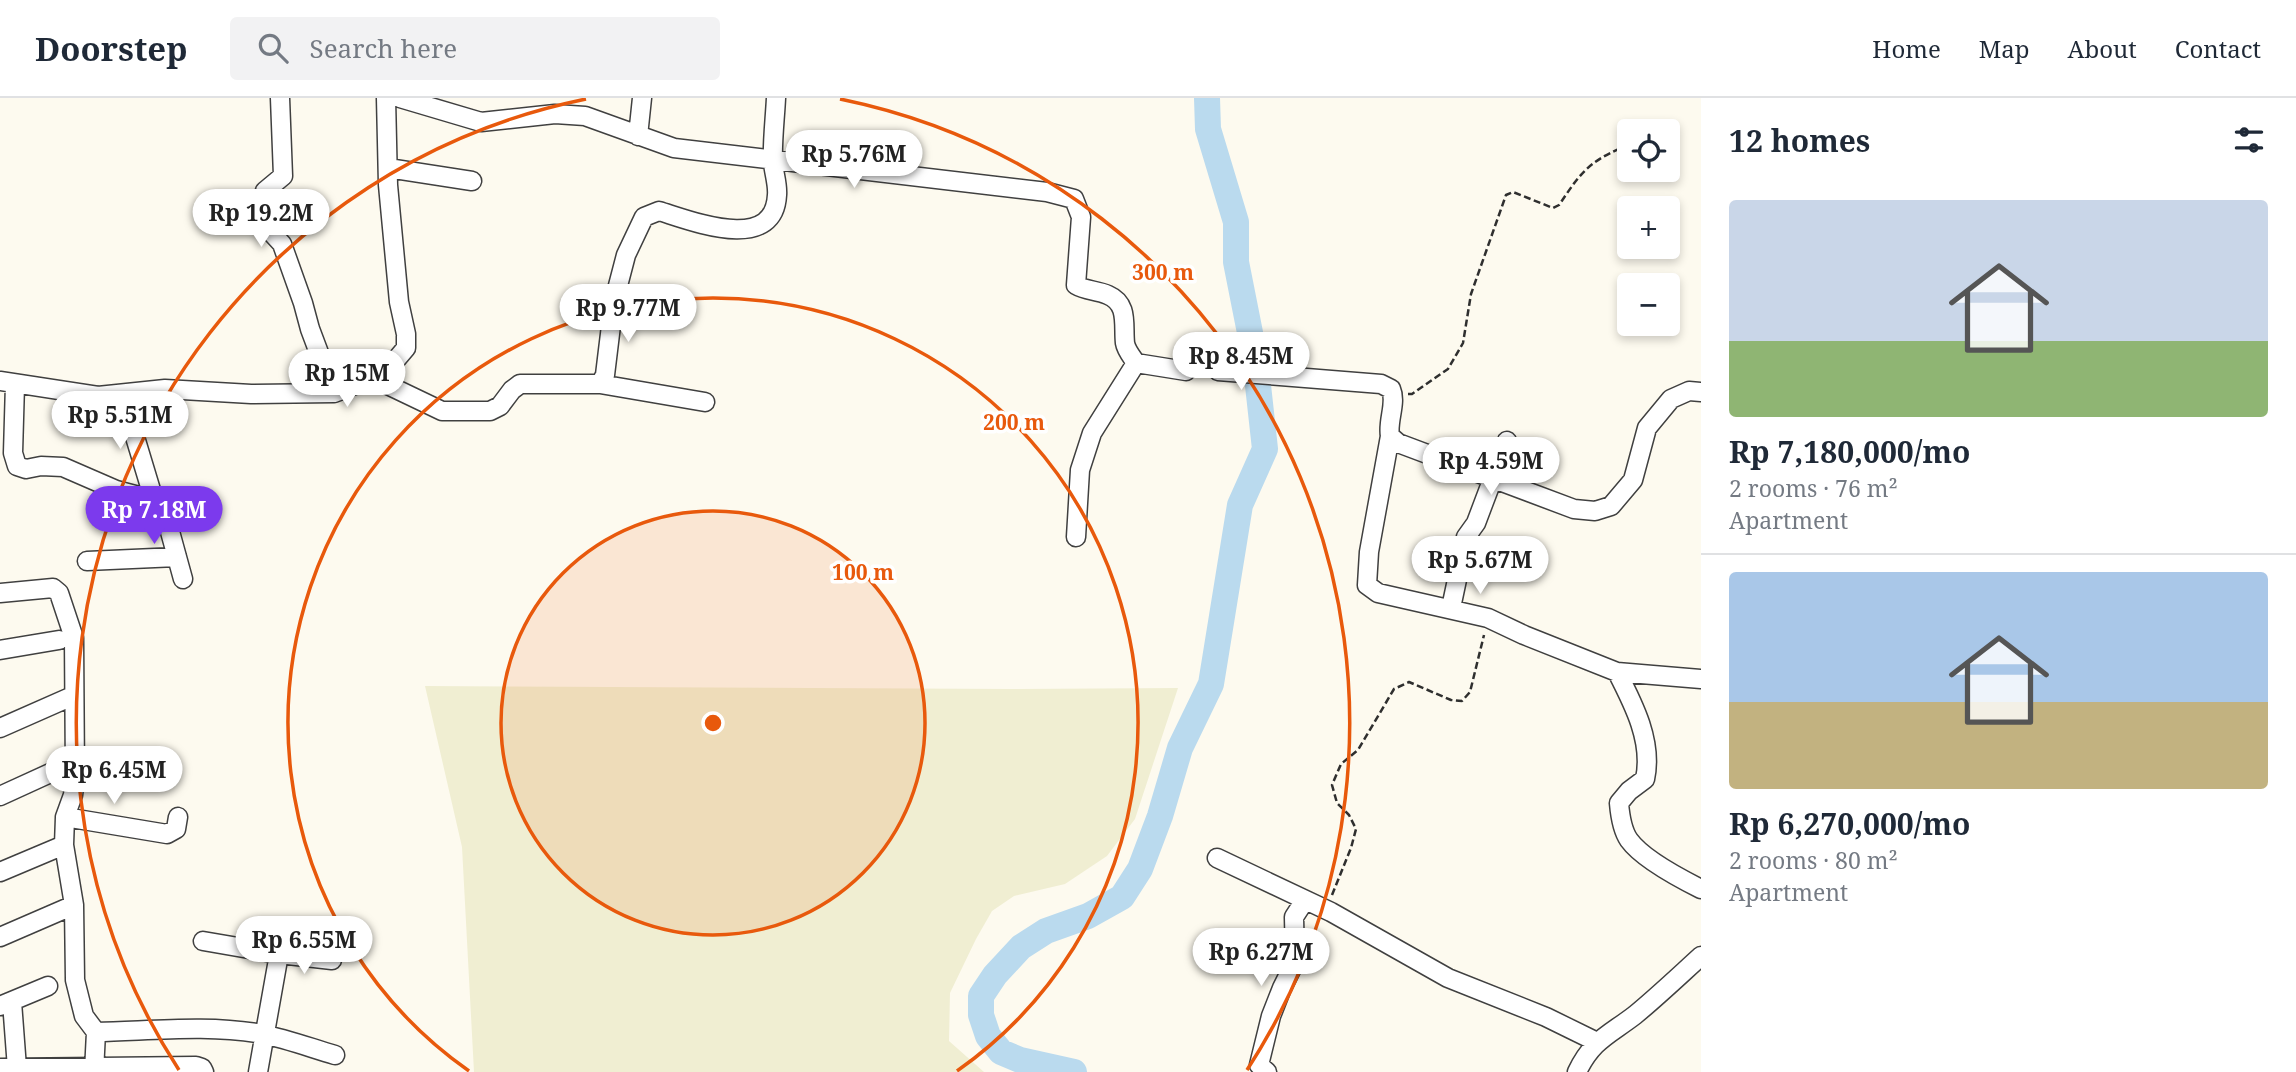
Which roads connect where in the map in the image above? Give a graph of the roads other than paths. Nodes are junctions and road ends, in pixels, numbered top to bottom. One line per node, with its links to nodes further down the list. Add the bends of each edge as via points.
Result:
1 (281, 98): 18 (street, via 283,176 265,191 264,206 270,231 282,244)
2 (386, 98): 8 (street)
3 (400, 98): 6 (street, via 481,122 555,114 585,116)
4 (642, 98): 6 (street)
5 (776, 98): 7 (street)
6 (638, 136): 7 (street, via 674,148)
7 (773, 161): 10 (street, via 1047,192 1074,199 1081,216 1076,285 1118,301 1124,313 1126,347); 15 (street, via 777,195 772,214 762,226 711,226 659,211 644,218 626,255)
8 (388, 168): 9 (street); 13 (street, via 406,348)
9 (472, 181)
10 (1136, 363): 11 (street); 24 (street, via 1092,433 1080,470)
11 (1186, 371)
12 (1218, 371): 20 (street, via 1381,384 1394,395)
13 (373, 378): 15 (street, via 442,411 490,411 520,384); 18 (street)
14 (7, 383): 17 (street, via 98,396); 23 (street, via 17,466 63,467 116,490)
15 (600, 384): 19 (street)
16 (1701, 392): 22 (street, via 1689,391 1671,399 1647,428 1633,480 1611,506 1595,511 1574,509)
17 (126, 393): 18 (street, via 165,389); 23 (street)
18 (334, 393)
19 (705, 402)
20 (1390, 436): 22 (street); 29 (street, via 1367,585 1378,593)
21 (1507, 441): 22 (street)
22 (1496, 479): 29 (street, via 1466,537)
23 (154, 500): 25 (street)
24 (1076, 537)
25 (177, 557): 26 (street); 27 (street)
26 (87, 561)
27 (183, 579)
28 (0, 593): 38 (street, via 53,588 59,593 74,638 75,778)
29 (1451, 608): 32 (street, via 1488,618)
30 (59, 640): 31 (street)
31 (2, 651)
32 (1617, 672): 33 (street); 43 (street, via 1633,703 1649,762 1645,779 1619,803 1628,839)
33 (1701, 679)
34 (68, 698): 35 (street)
35 (0, 728)
36 (70, 764): 37 (street)
37 (0, 796)
38 (65, 817): 39 (street, via 167,834 176,830); 40 (street)
39 (178, 817)
40 (64, 845): 42 (street); 45 (street)
41 (1217, 858): 44 (street)
42 (0, 872)
43 (1701, 889)
44 (1305, 900): 55 (street, via 1448,978); 61 (street, via 1294,917 1295,962 1271,1016 1259,1065)
45 (74, 905): 46 (street); 53 (street, via 75,980 84,1016)
46 (0, 937)
47 (203, 941): 48 (street)
48 (279, 954): 50 (street); 54 (street)
49 (1701, 956): 55 (street)
50 (332, 960)
51 (48, 986): 52 (street)
52 (6, 1004): 57 (street)
53 (96, 1032): 54 (street); 58 (street)
54 (263, 1034): 56 (street); 60 (street)
55 (1597, 1042): 62 (street)
56 (335, 1055)
57 (9, 1068): 58 (street)
58 (94, 1069): 59 (street, via 196,1066)
59 (204, 1072)
60 (258, 1072)
61 (1266, 1072)
62 (1577, 1072)

